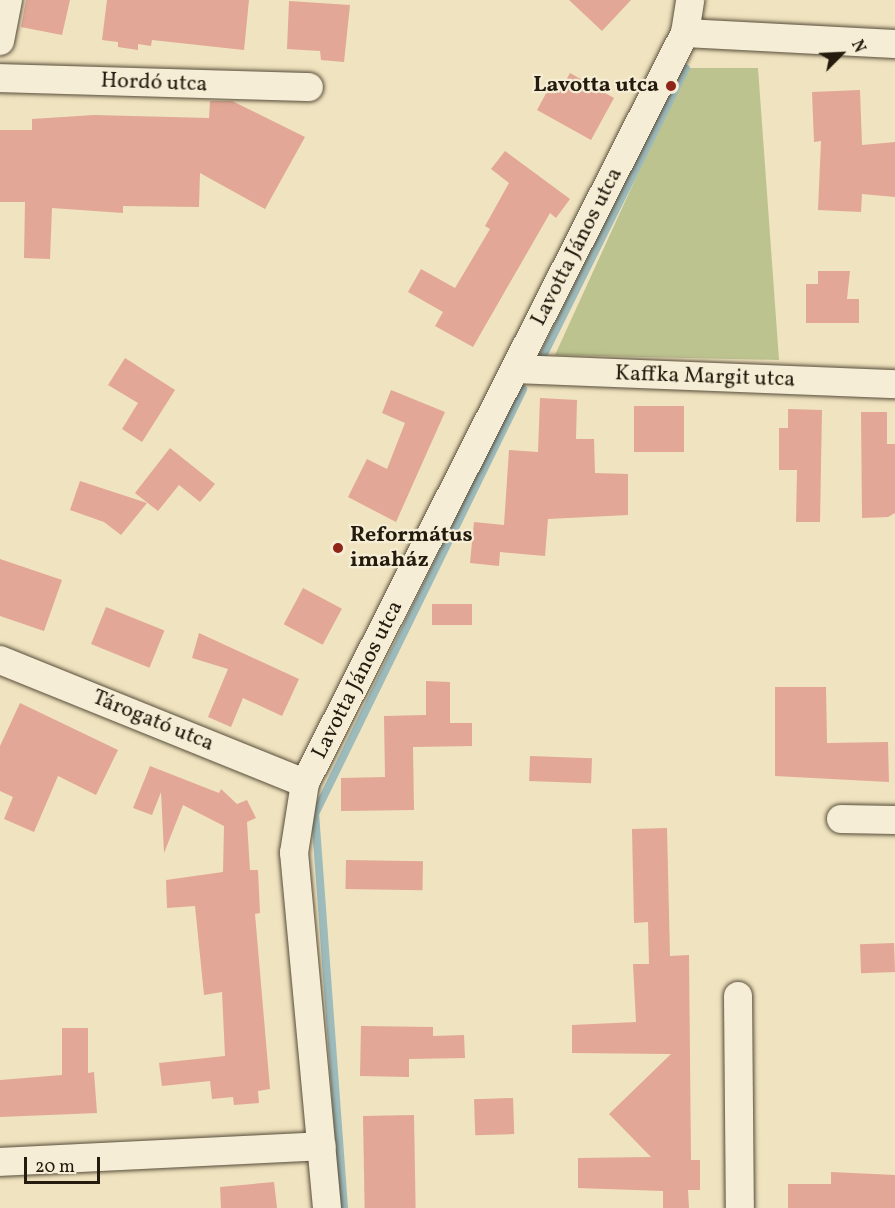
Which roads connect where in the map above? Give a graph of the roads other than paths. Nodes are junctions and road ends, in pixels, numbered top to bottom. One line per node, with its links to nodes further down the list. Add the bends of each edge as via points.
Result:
1 (8, 0): 4 (street)
2 (690, 0): 3 (street, Lavotta János utca)
3 (685, 33): 5 (street); 8 (street, Lavotta János utca)
4 (0, 41)
5 (895, 44)
6 (0, 78): 7 (street, Hordó utca)
7 (309, 87)
8 (516, 369): 9 (street, Kaffka Margit utca); 11 (street, Lavotta János utca)
9 (895, 384)
10 (0, 660): 11 (street, Tárogató utca)
11 (305, 783): 15 (street, Lavotta János utca, via 294,853)
12 (841, 819): 13 (street)
13 (895, 820)
14 (738, 996): 18 (street)
15 (322, 1146): 16 (street); 17 (street, Lavotta János utca)
16 (0, 1162)
17 (327, 1208)
18 (740, 1208)

